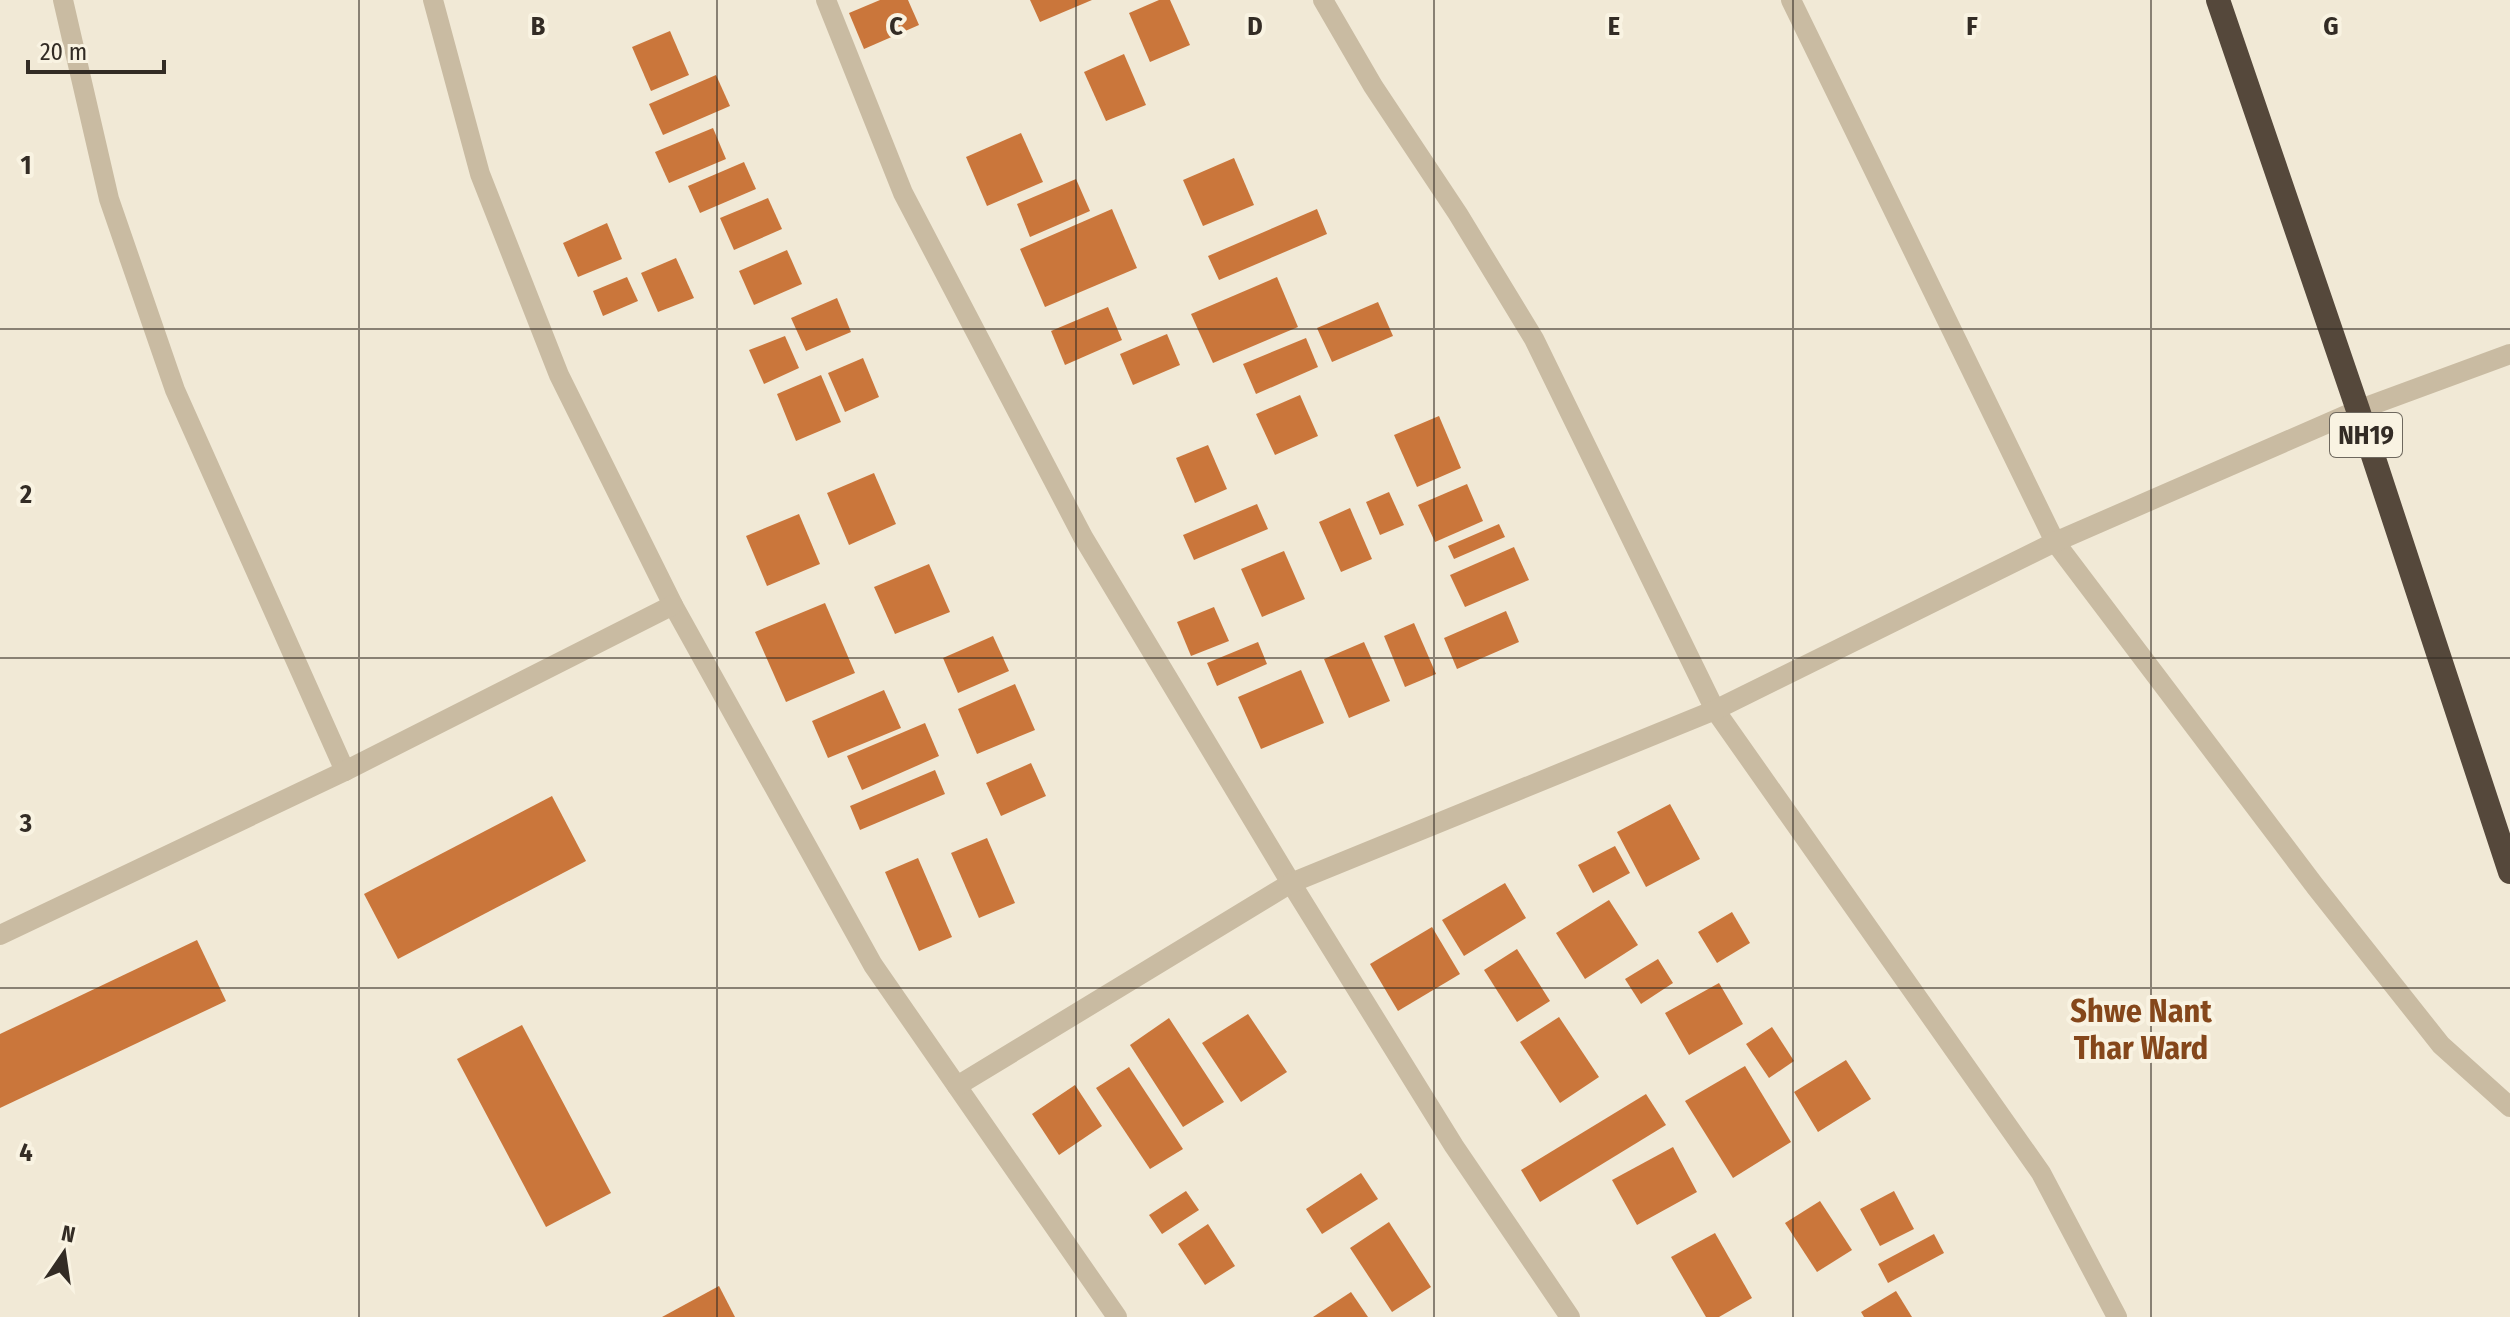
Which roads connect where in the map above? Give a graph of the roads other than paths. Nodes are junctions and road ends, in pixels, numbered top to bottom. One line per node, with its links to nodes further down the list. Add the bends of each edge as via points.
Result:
1 (63, 0): 12 (street, via 109,199 175,390)
2 (433, 0): 10 (street, via 480,174 559,375)
3 (826, 0): 14 (street, via 903,193 1083,537)
4 (1323, 0): 11 (street, via 1534,339)
5 (1791, 0): 9 (street)
6 (2218, 0): 8 (highway, NH19)
7 (2510, 354): 8 (street)
8 (2358, 410): 9 (street); 13 (highway, NH19)
9 (2055, 542): 11 (street); 17 (street, via 2441,1045)
10 (673, 605): 12 (street); 16 (street, via 873,965)
11 (1715, 710): 14 (street); 20 (street, via 2041,1173)
12 (345, 771): 15 (street)
13 (2510, 872)
14 (1291, 883): 16 (street); 19 (street, via 1454,1146)
15 (0, 935)
16 (957, 1086): 18 (street)
17 (2510, 1107)
18 (1117, 1317)
19 (1570, 1317)
20 (2117, 1317)

